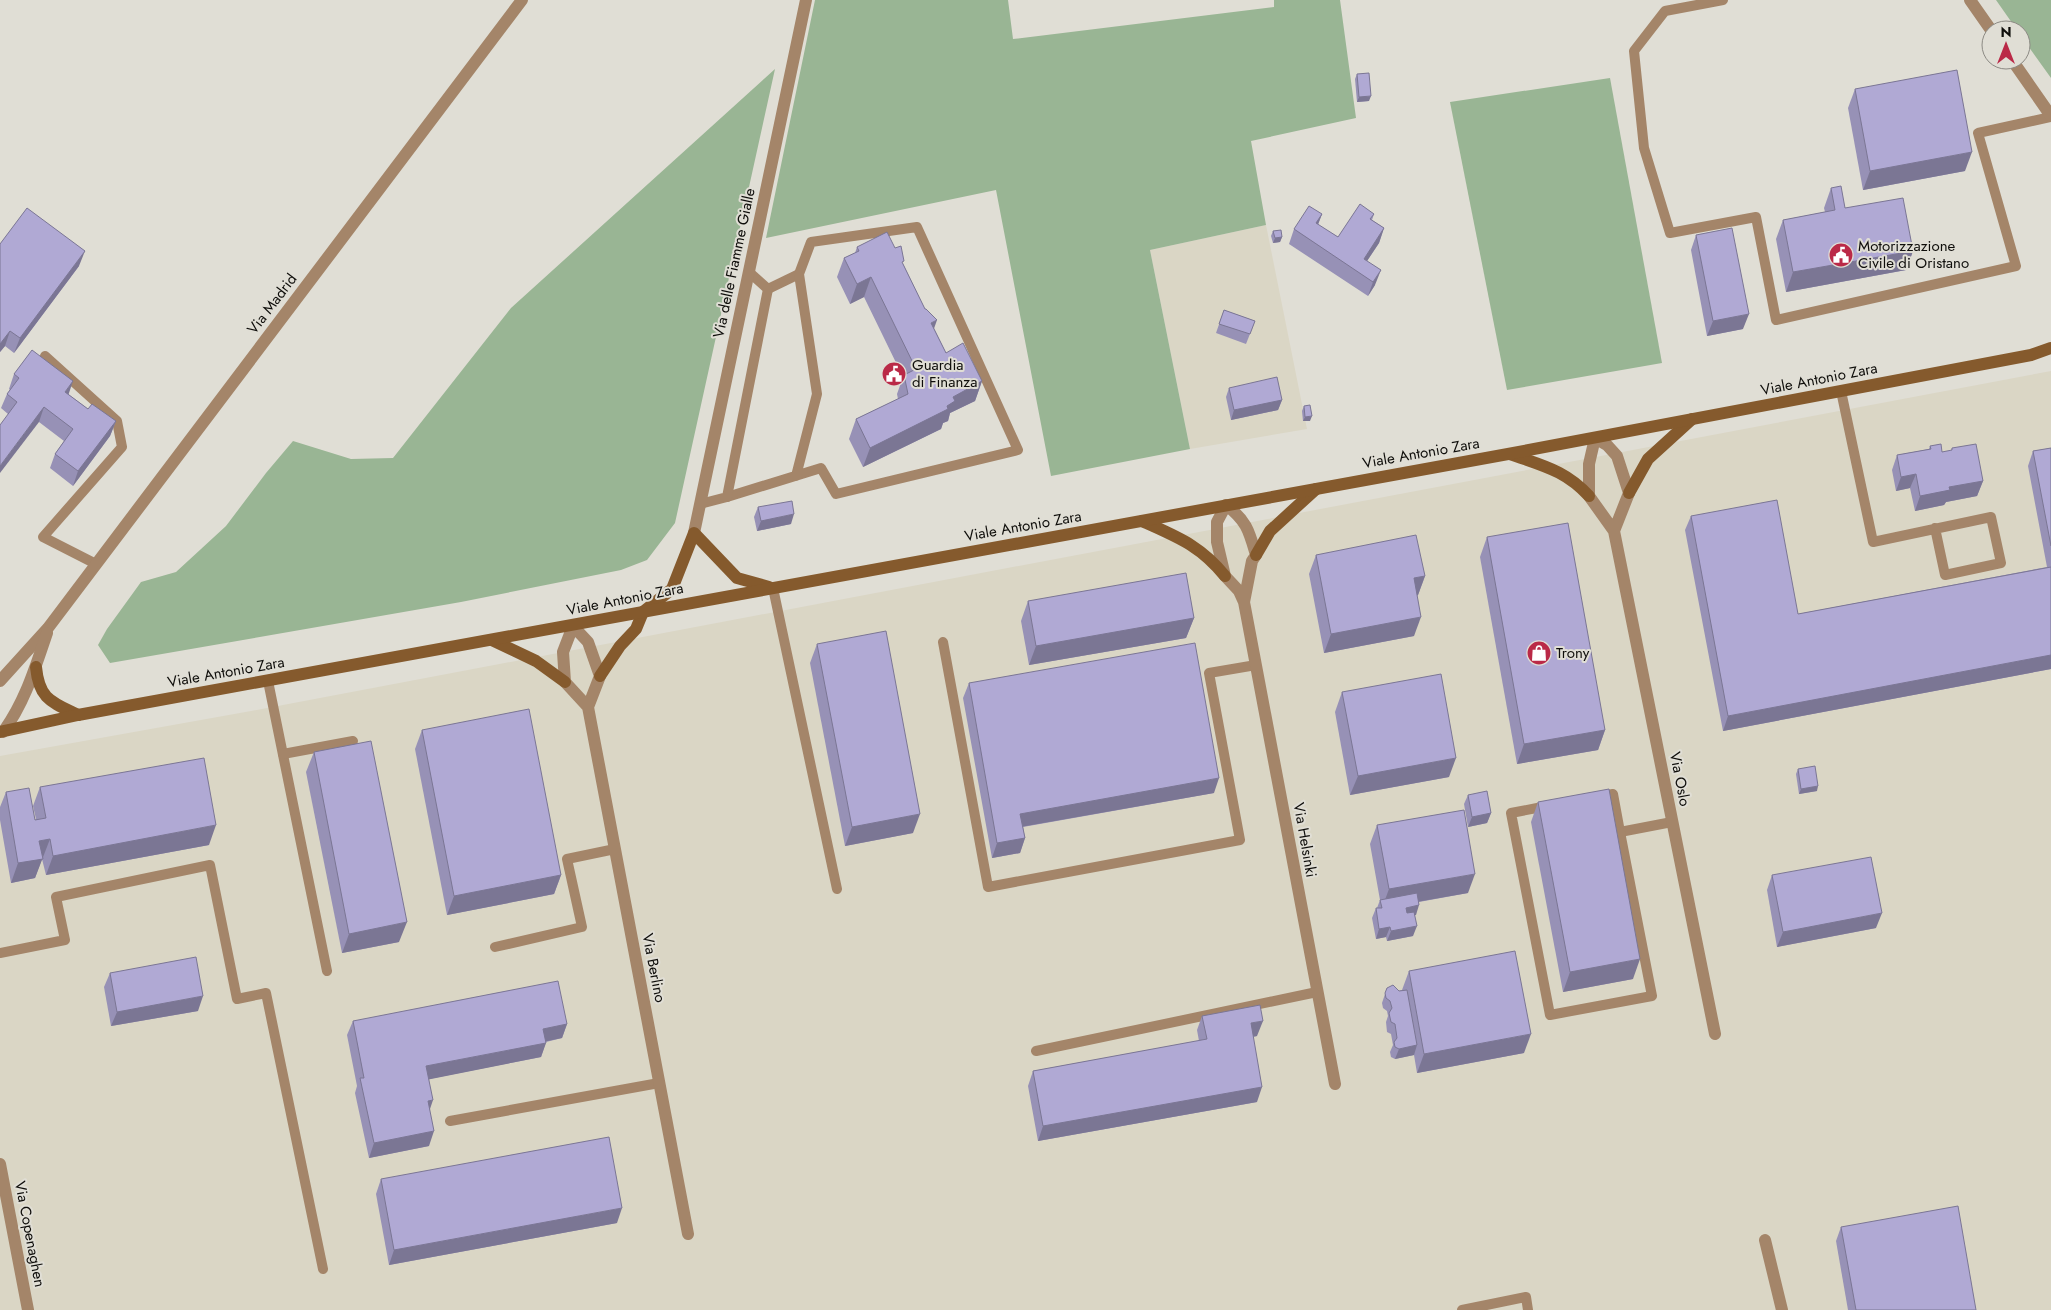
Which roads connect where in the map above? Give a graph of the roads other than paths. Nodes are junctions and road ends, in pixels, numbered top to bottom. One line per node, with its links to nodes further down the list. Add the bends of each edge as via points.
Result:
1 (522, 0): 29 (street, Via Madrid)
2 (806, 0): 8 (street, Via delle Fiamme Gialle)
3 (1722, 0): 7 (lane, via 1665,11 1634,51 1644,148 1670,233 1756,217 1776,320 2016,266 1978,133)
4 (1970, 0): 5 (street)
5 (1984, 20)
6 (2019, 70): 7 (street)
7 (2051, 117)
8 (749, 272): 10 (lane); 22 (street, Via delle Fiamme Gialle)
9 (799, 274): 10 (lane); 17 (lane, via 817,394); 17 (lane, via 811,242 917,228 1018,450 836,494 822,468)
10 (768, 289): 21 (lane)
11 (2051, 348): 13 (main road, Viale Antonio Zara, via 2032,355)
12 (45, 356): 29 (lane, via 117,421 122,447 43,537)
13 (1841, 391): 14 (main road, Viale Antonio Zara); 25 (lane, via 1873,542)
14 (1692, 419): 15 (main road, Viale Antonio Zara); 19 (main road, via 1648,459)
15 (1595, 438): 16 (main road, Viale Antonio Zara); 19 (street, via 1617,456); 20 (street, via 1590,464)
16 (1508, 454): 18 (main road, Viale Antonio Zara); 20 (main road, via 1556,470 1575,481)
17 (796, 476): 21 (lane)
18 (1318, 488): 23 (main road, Viale Antonio Zara); 28 (main road, via 1270,531)
19 (1629, 493): 26 (street)
20 (1590, 496): 26 (street, Via Oslo)
21 (727, 497): 22 (lane)
22 (700, 504): 27 (street, Via delle Fiamme Gialle)
23 (1226, 505): 24 (main road, Viale Antonio Zara); 28 (street, via 1240,516); 30 (street, Via Helsinki, via 1217,522 1217,542)
24 (1142, 521): 30 (main road, via 1196,546); 31 (main road, Viale Antonio Zara)
25 (1935, 528): 25 (lane, via 1990,517 2001,563 1945,575)
26 (1614, 531): 51 (street, Via Oslo)
27 (694, 533): 31 (main road, via 737,578); 33 (main road, via 672,589)
28 (1256, 555): 32 (street, Via Helsinki)
29 (96, 564): 35 (street, Via Madrid)
30 (1226, 576): 32 (street, Via Helsinki)
31 (773, 588): 33 (main road, Viale Antonio Zara); 54 (lane)
32 (1244, 602): 38 (street, Via Helsinki)
33 (643, 612): 34 (main road, Viale Antonio Zara); 40 (main road, via 636,629)
34 (573, 626): 36 (main road, Viale Antonio Zara); 40 (street, via 588,642); 43 (street, via 563,652)
35 (48, 628): 39 (street, Via Madrid); 41 (street, Via Madrid)
36 (492, 640): 42 (main road, Viale Antonio Zara); 43 (main road, via 536,661)
37 (943, 642): 38 (lane, via 988,887 1240,840 1209,674)
38 (1256, 665): 58 (street, Via Helsinki)
39 (36, 667): 45 (main road, via 38,684 45,696); 46 (street, Via Madrid, via 16,714)
40 (600, 676): 44 (street)
41 (0, 681)
42 (268, 681): 45 (main road, Viale Antonio Zara); 48 (lane)
43 (565, 682): 44 (street)
44 (588, 707): 53 (street, Via Berlino)
45 (78, 715): 46 (main road, Viale Antonio Zara)
46 (1, 733)
47 (353, 741): 48 (lane)
48 (283, 754): 57 (lane)
49 (1585, 799): 52 (lane, via 1613,794)
50 (1558, 804): 52 (lane, via 1511,813 1550,1015 1652,996)
51 (1672, 822): 52 (lane); 59 (street, Via Oslo)
52 (1620, 832)
53 (615, 849): 55 (lane, via 567,860 582,927); 61 (street, Via Berlino)
54 (838, 889)
55 (495, 947)
56 (0, 953): 67 (lane, via 64,940 56,897 210,865 237,999 266,993)
57 (327, 971)
58 (1317, 992): 60 (lane); 62 (street, Via Helsinki)
59 (1715, 1034)
60 (1036, 1051)
61 (659, 1083): 63 (lane); 65 (street, Via Berlino)
62 (1335, 1084)
63 (450, 1121)
64 (0, 1164): 68 (street, Via Copenaghen)
65 (688, 1234)
66 (1765, 1240): 71 (street)
67 (323, 1269)
68 (28, 1310)
69 (1462, 1310): 70 (lane, via 1526,1298)
70 (1528, 1310)
71 (1782, 1310)

